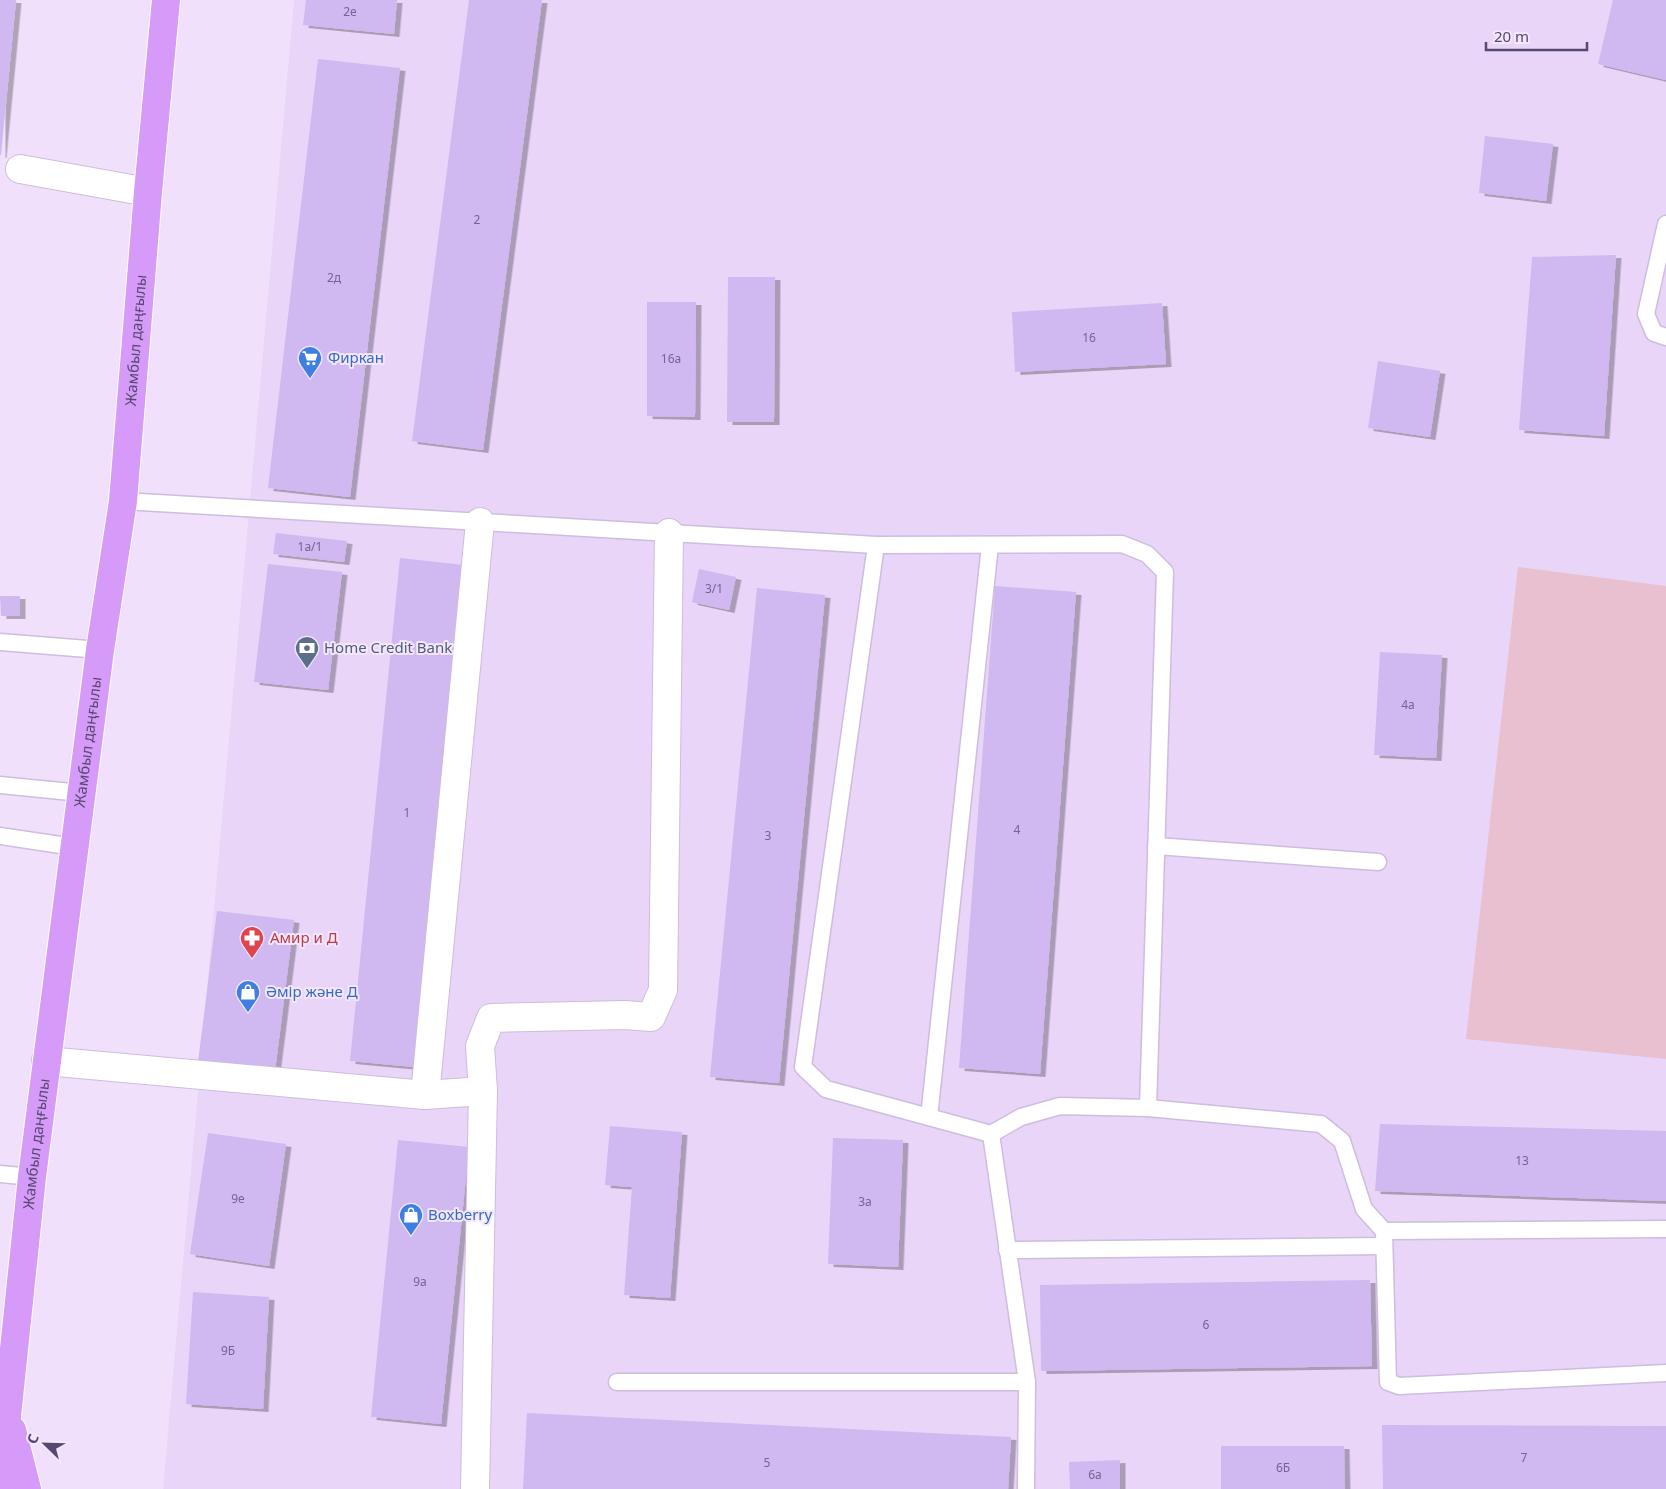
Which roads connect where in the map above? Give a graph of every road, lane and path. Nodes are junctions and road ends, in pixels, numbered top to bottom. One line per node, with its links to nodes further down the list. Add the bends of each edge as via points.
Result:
1 (166, 0): 3 (main road, Жамбыл даңғылы)
2 (20, 169): 3 (street)
3 (148, 192): 6 (main road, Жамбыл даңғылы)
4 (1666, 224): 5 (lane, via 1646,314 1654,333)
5 (1666, 336)
6 (124, 501): 7 (lane); 12 (main road, Жамбыл даңғылы)
7 (480, 522): 8 (lane); 21 (street)
8 (669, 533): 9 (lane); 20 (street, via 663,990 651,1017 491,1018 480,1046)
9 (876, 545): 10 (lane); 23 (lane, via 803,1067 826,1089)
10 (990, 545): 16 (lane, via 1122,544 1147,554 1165,572); 23 (lane)
11 (0, 642): 12 (lane)
12 (100, 650): 14 (main road, Жамбыл даңғылы)
13 (0, 785): 14 (lane)
14 (81, 793): 17 (main road, Жамбыл даңғылы)
15 (0, 836): 17 (lane)
16 (1156, 846): 18 (lane); 22 (lane)
17 (74, 847): 19 (main road, Жамбыл даңғылы)
18 (1378, 862)
19 (46, 1062): 21 (street); 26 (main road, Жамбыл даңғылы)
20 (483, 1091): 21 (street); 36 (street)
21 (425, 1095)
22 (1148, 1108): 24 (lane, via 1060,1106 1021,1117); 28 (lane, via 1321,1124 1342,1141 1364,1208)
23 (929, 1117): 24 (lane)
24 (991, 1134): 29 (lane)
25 (0, 1174): 26 (lane)
26 (32, 1177): 33 (main road, Жамбыл даңғылы)
27 (1666, 1229): 28 (lane)
28 (1384, 1239): 29 (lane); 30 (lane, via 1388,1382 1399,1386)
29 (1007, 1250): 32 (lane)
30 (1666, 1373)
31 (617, 1382): 32 (lane)
32 (1027, 1382): 37 (lane)
33 (4, 1419): 34 (main road, Жамбыл даңғылы); 35 (main road)
34 (0, 1483)
35 (27, 1489)
36 (475, 1489)
37 (1026, 1489)

